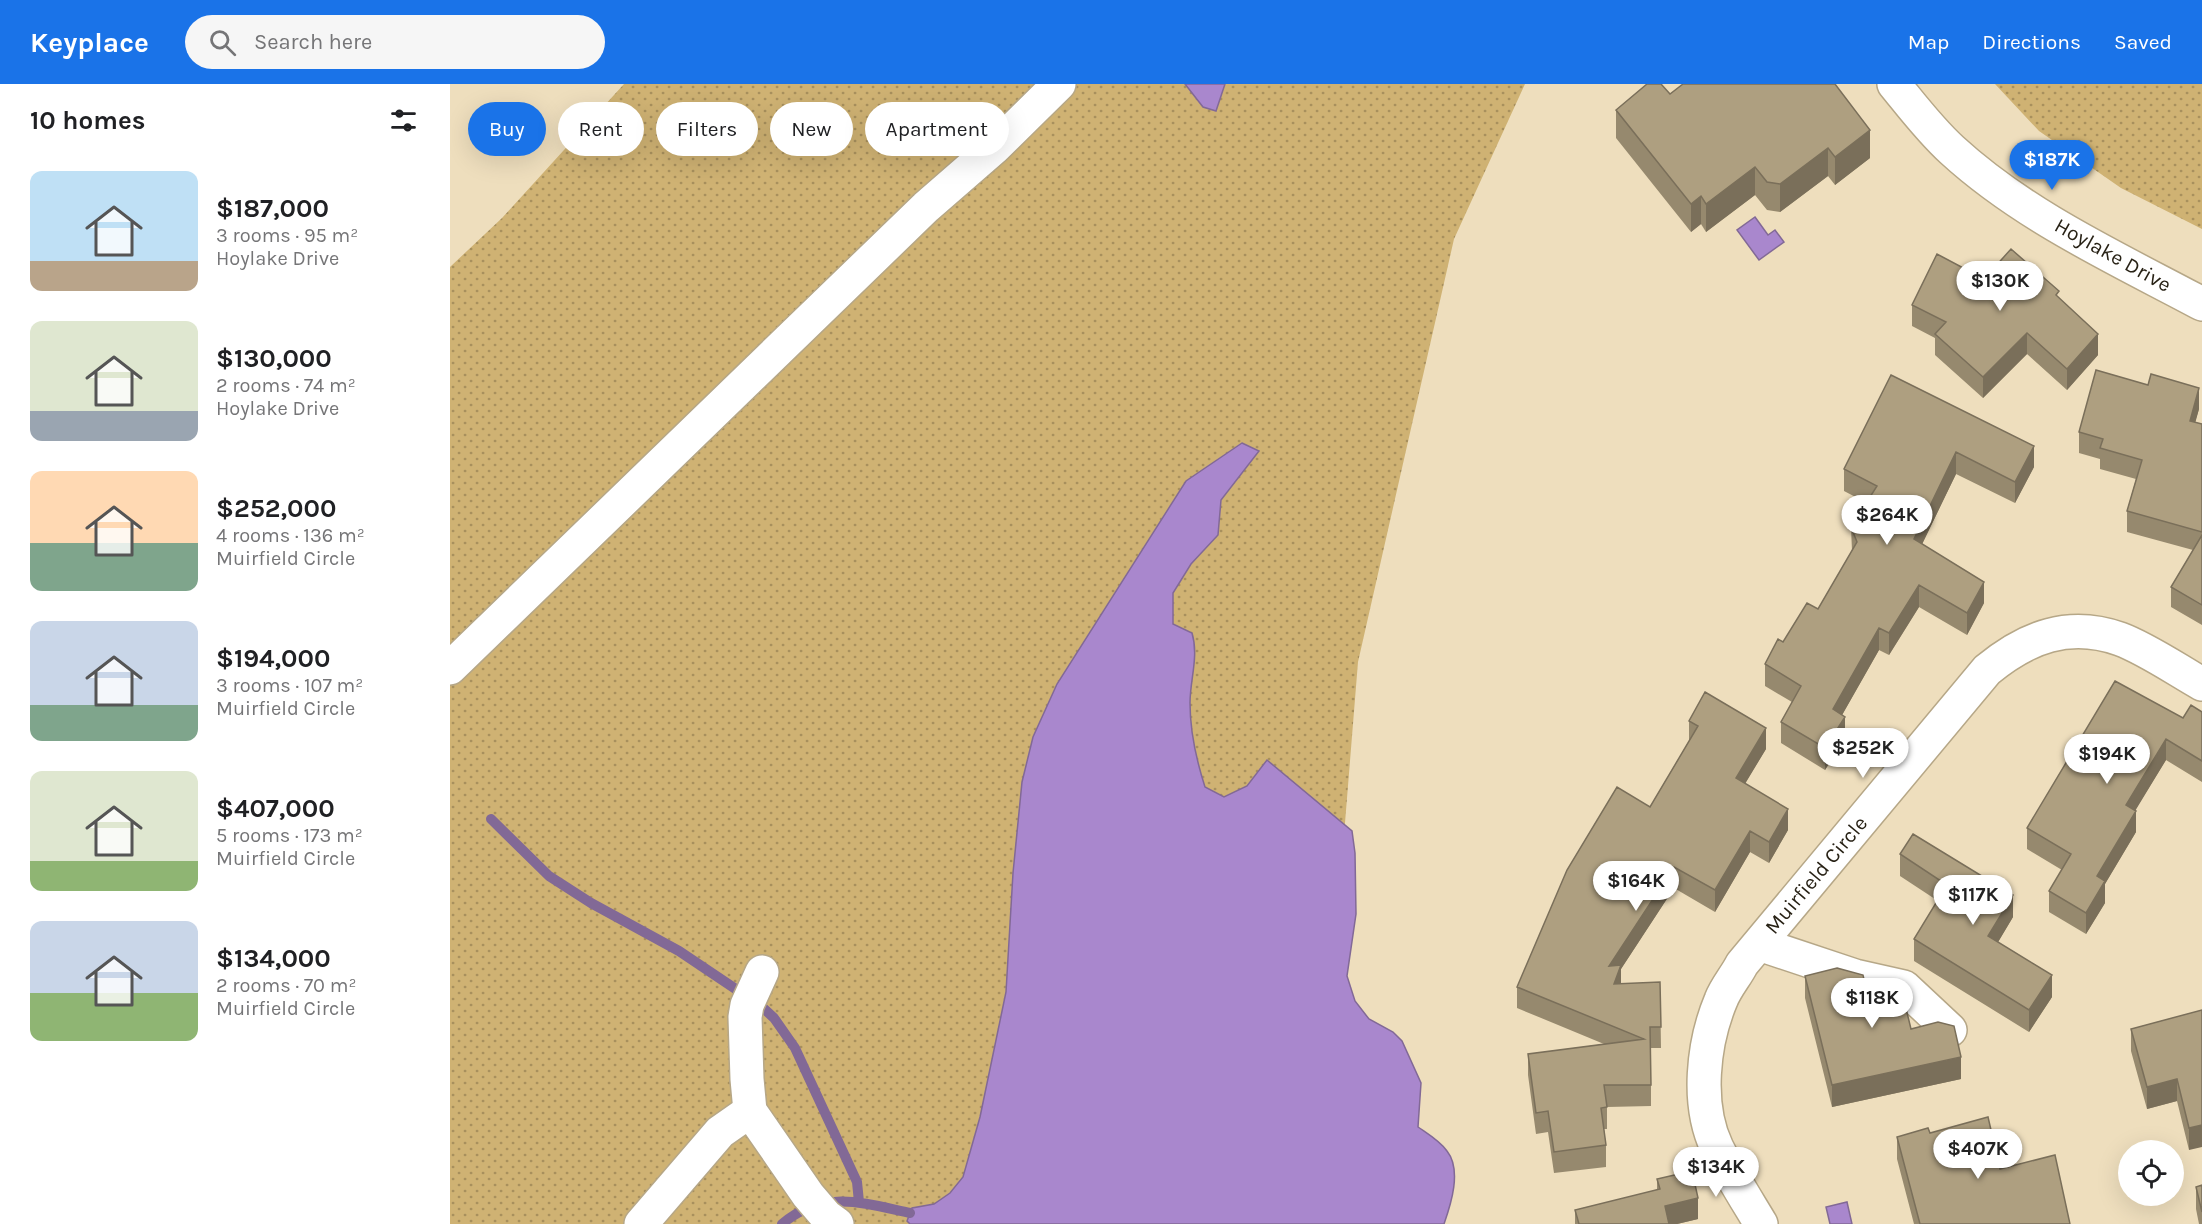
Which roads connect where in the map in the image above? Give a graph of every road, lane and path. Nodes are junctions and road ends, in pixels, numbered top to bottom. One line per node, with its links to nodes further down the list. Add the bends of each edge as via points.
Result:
1 (1059, 84): 4 (street, via 926,207)
2 (1894, 84): 3 (street, Hoylake Drive, via 1952,149 1998,187 2077,238)
3 (2202, 304)
4 (450, 668)
5 (2202, 684): 6 (street, Muirfield Circle, via 2121,639 2091,633 2058,633 2030,640 1987,670)
6 (1760, 944): 8 (street, via 1854,976 1904,987); 12 (street, Muirfield Circle, via 1742,964 1721,999 1704,1076 1705,1105 1716,1146)
7 (753, 991): 9 (street, via 747,1079)
8 (1950, 1030)
9 (750, 1111): 10 (street); 11 (street, via 720,1132)
10 (824, 1212)
11 (641, 1224)
12 (1761, 1224)

